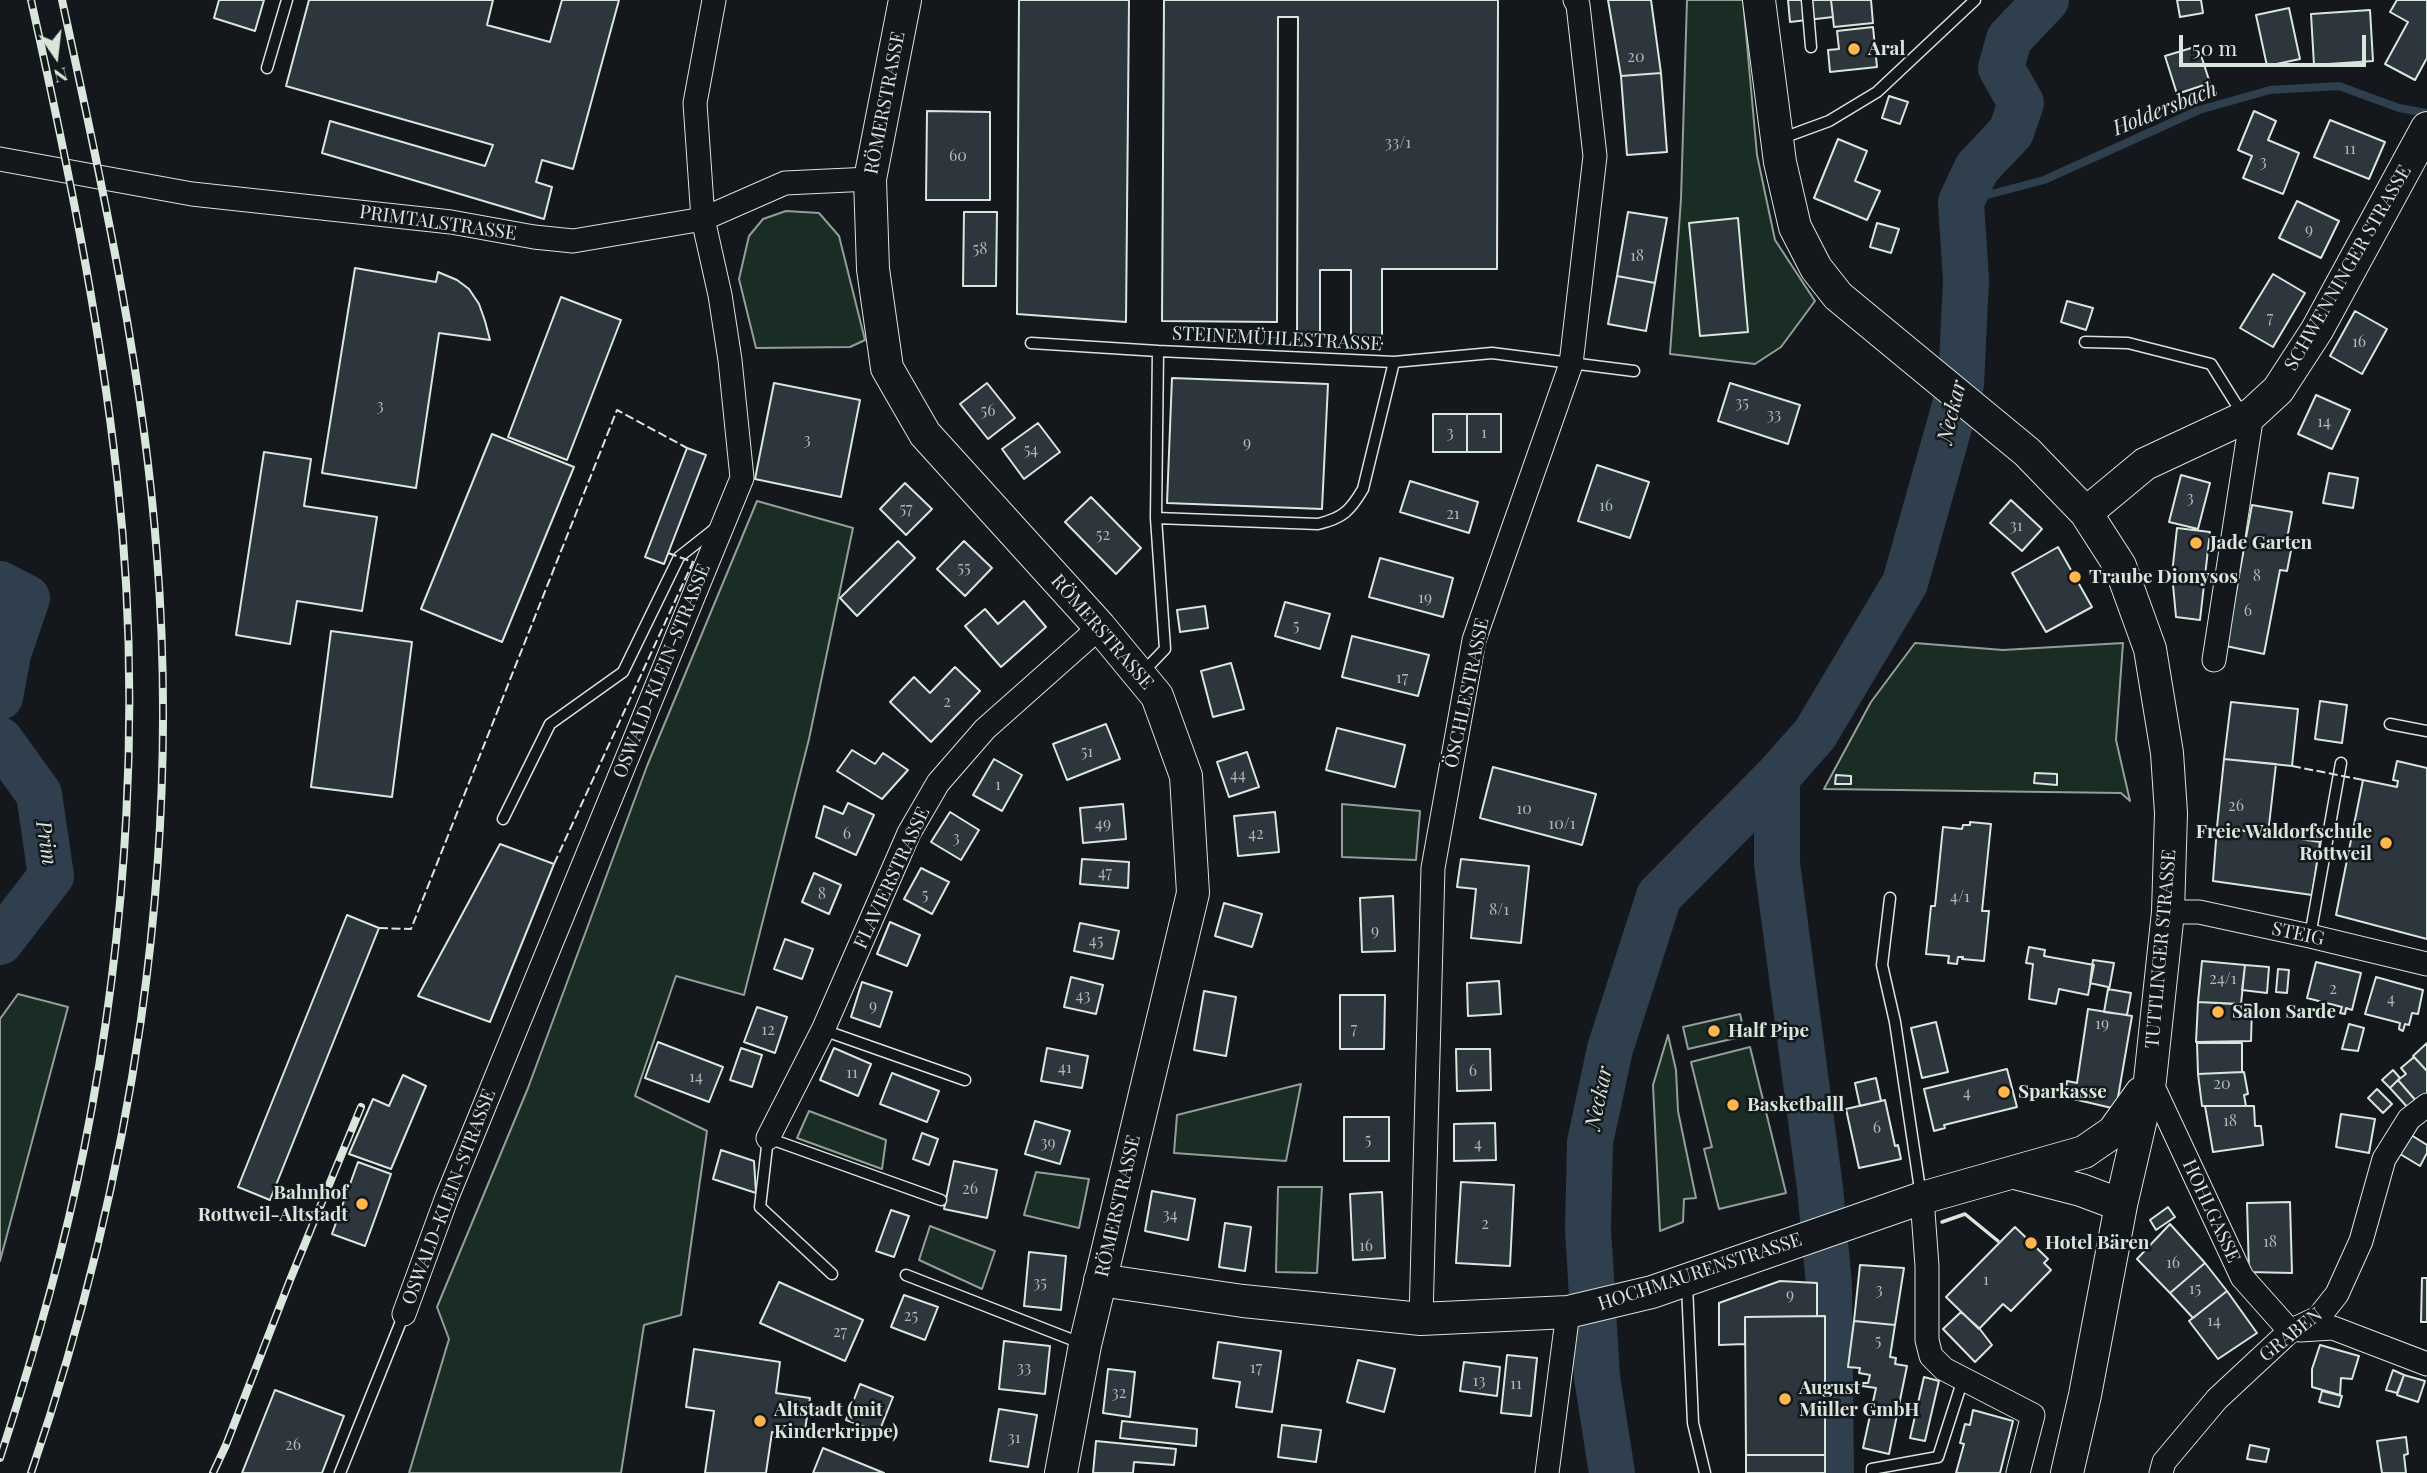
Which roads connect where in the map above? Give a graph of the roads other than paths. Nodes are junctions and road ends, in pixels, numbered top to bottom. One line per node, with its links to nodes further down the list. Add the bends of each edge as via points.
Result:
1 (287, 0): 9 (lane)
2 (714, 0): 15 (street, OSWALD-KLEIN-STRASSE, via 695,103)
3 (905, 0): 14 (street, RÖMERSTRASSE)
4 (1575, 0): 20 (street, ÖSCHLESTRASSE, via 1595,156)
5 (1759, 0): 11 (street, TUTTLINGER STRASSE)
6 (1807, 0): 8 (lane)
7 (1975, 0): 11 (lane, via 1877,92 1829,121)
8 (1811, 47)
9 (267, 68)
10 (2427, 128): 13 (street, SCHWENNINGER STRASSE)
11 (1777, 141): 23 (street, TUTTLINGER STRASSE, via 1795,227 1816,268 1838,296 2027,452)
12 (0, 159): 15 (street, PRIMTALSTRASSE, via 192,194 451,222 573,241)
13 (2416, 166): 22 (street, SCHWENNINGER STRASSE, via 2278,390)
14 (870, 178): 15 (street, PRIMTALSTRASSE, via 785,183); 26 (street, RÖMERSTRASSE, via 873,269 887,368 925,434)
15 (703, 219): 25 (street, OSWALD-KLEIN-STRASSE, via 726,334 742,478)
16 (2085, 342): 22 (lane, via 2128,343 2211,364)
17 (1031, 343): 18 (lane, STEINEMÜHLESTRASSE)
18 (1158, 351): 19 (lane, STEINEMÜHLESTRASSE); 24 (lane, STEINEMÜHLESTRASSE)
19 (1394, 362): 20 (lane, STEINEMÜHLESTRASSE, via 1492,353); 24 (lane, STEINEMÜHLESTRASSE, via 1363,489 1337,519 1318,524)
20 (1571, 364): 21 (lane, STEINEMÜHLESTRASSE); 52 (street, ÖSCHLESTRASSE, via 1474,640 1433,868)
21 (1634, 371)
22 (2248, 416): 23 (street, SCHWENNINGER STRASSE, via 2145,464); 27 (street)
23 (2086, 513): 34 (street, TUTTLINGER STRASSE, via 2120,566 2150,649 2167,752 2171,813)
24 (1156, 518): 28 (lane, STEINEMÜHLESTRASSE, via 1166,649)
25 (724, 521): 32 (lane, via 679,557 623,672 550,724); 51 (street, OSWALD-KLEIN-STRASSE, via 447,1197)
26 (1100, 628): 28 (street, RÖMERSTRASSE); 37 (street, FLAVIERSTRASSE, via 985,729 938,783 909,833)
27 (2214, 660)
28 (1139, 675): 49 (street, RÖMERSTRASSE, via 1157,696 1185,776 1193,893)
29 (2390, 724): 30 (lane)
30 (2427, 731)
31 (2341, 763): 35 (lane)
32 (503, 819)
33 (1890, 898): 43 (lane, via 1882,965)
34 (2168, 912): 35 (street, STEIG, via 2199,912); 39 (street, TUTTLINGER STRASSE)
35 (2310, 936): 36 (street, STEIG)
36 (2427, 964)
37 (823, 1030): 38 (lane); 41 (street, FLAVIERSTRASSE)
38 (965, 1080)
39 (2150, 1080): 42 (street, HOCHMAURENSTRASSE, via 2113,1132 2084,1152); 45 (street, TUTTLINGER STRASSE); 53 (street, HOHLGASSE, via 2242,1277)
40 (2427, 1105): 53 (street, GRABEN, via 2409,1119 2384,1158 2361,1241 2337,1294 2318,1318)
41 (768, 1138): 44 (lane); 46 (lane, via 760,1207)
42 (2013, 1172): 43 (street, HOCHMAURENSTRASSE); 45 (street)
43 (1922, 1198): 48 (street, HOCHMAURENSTRASSE); 56 (street, via 1929,1348 1944,1369)
44 (941, 1200)
45 (2121, 1205): 63 (street, TUTTLINGER STRASSE)
46 (832, 1274)
47 (906, 1275): 54 (lane)
48 (1687, 1279): 50 (street, HOCHMAURENSTRASSE); 60 (lane, via 1693,1423)
49 (1100, 1280): 52 (street, HOCHMAURENSTRASSE, via 1243,1301); 54 (street, RÖMERSTRASSE)
50 (1569, 1312): 52 (street, HOCHMAURENSTRASSE); 59 (street)
51 (404, 1314): 57 (lane)
52 (1421, 1319)
53 (2290, 1331): 55 (street, via 2333,1328); 64 (street, GRABEN, via 2217,1399 2164,1462)
54 (1085, 1345): 58 (street, RÖMERSTRASSE)
55 (2427, 1364)
56 (1963, 1379): 61 (lane, via 1938,1457 1872,1469); 62 (street, via 2033,1415)
57 (340, 1473)
58 (1061, 1473)
59 (1547, 1473)
60 (1705, 1473)
61 (1872, 1473)
62 (2018, 1473)
63 (2067, 1473)
64 (2161, 1473)

